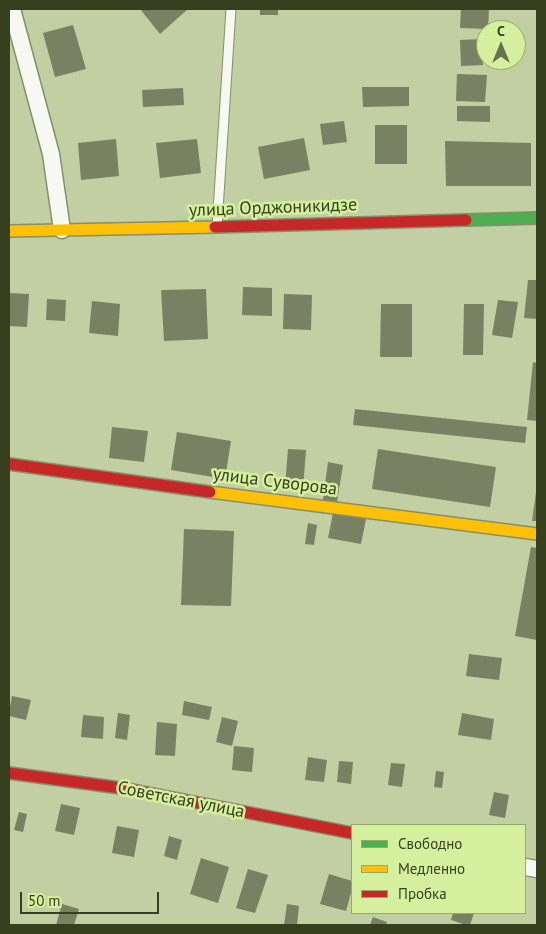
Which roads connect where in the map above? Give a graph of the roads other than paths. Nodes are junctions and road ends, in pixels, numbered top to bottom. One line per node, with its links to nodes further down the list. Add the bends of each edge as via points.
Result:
1 (12, 9): 5 (street, via 51,154)
2 (231, 9): 4 (lane)
3 (537, 218): 4 (street, улица Орджоникидзе)
4 (217, 227): 5 (street, улица Орджоникидзе)
5 (62, 230): 6 (street, улица Орджоникидзе)
6 (9, 231)
7 (9, 464): 8 (street, улица Суворова)
8 (537, 534)
9 (9, 773): 10 (street, Советская улица, via 128,789)
10 (351, 833)

